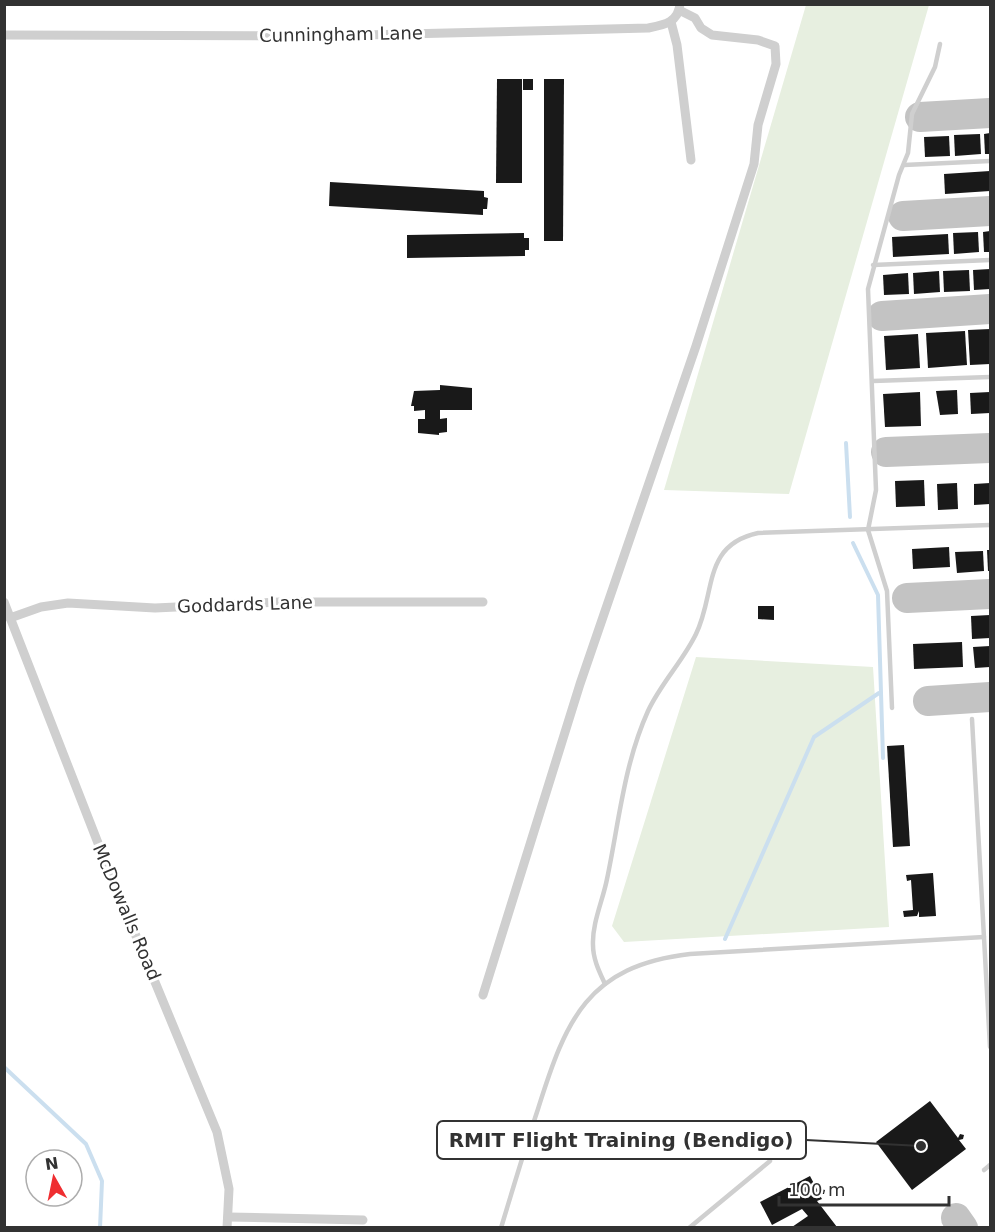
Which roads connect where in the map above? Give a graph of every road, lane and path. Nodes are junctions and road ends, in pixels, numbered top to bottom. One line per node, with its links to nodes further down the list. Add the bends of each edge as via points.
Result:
1 (676, 14): 2 (street, Cunningham Lane, via 648,28 322,36); 4 (street); 21 (street, via 695,18 712,35 775,46 776,64 758,125 754,164 583,674)
2 (4, 35)
3 (940, 44): 6 (lane, via 935,67 912,114)
4 (691, 159)
5 (990, 161): 6 (lane)
6 (904, 165): 8 (lane)
7 (990, 260): 8 (lane)
8 (873, 265): 10 (lane, via 868,289)
9 (990, 377): 10 (lane)
10 (873, 381): 12 (lane, via 876,490)
11 (990, 525): 12 (lane)
12 (868, 530): 16 (lane, via 887,591); 19 (lane, via 758,533 729,546 716,563 696,633 649,709 633,754 593,934 595,961)
13 (4, 602): 15 (street, McDowalls Road)
14 (483, 602): 15 (street, Goddards Lane, via 280,602 155,608 68,603)
15 (10, 618): 26 (street, McDowalls Road, via 217,1132 226,1169)
16 (892, 708)
17 (972, 719): 18 (lane)
18 (984, 937): 19 (lane, via 676,956 636,967); 20 (lane)
19 (605, 984): 29 (lane, via 577,1012 558,1046)
20 (989, 989): 22 (lane)
21 (483, 995)
22 (990, 1047)
23 (770, 1161): 30 (lane)
24 (990, 1165): 25 (lane)
25 (984, 1170)
26 (228, 1217): 27 (street); 28 (street, McDowalls Road)
27 (363, 1220)
28 (227, 1227)
29 (501, 1227)
30 (689, 1227)

